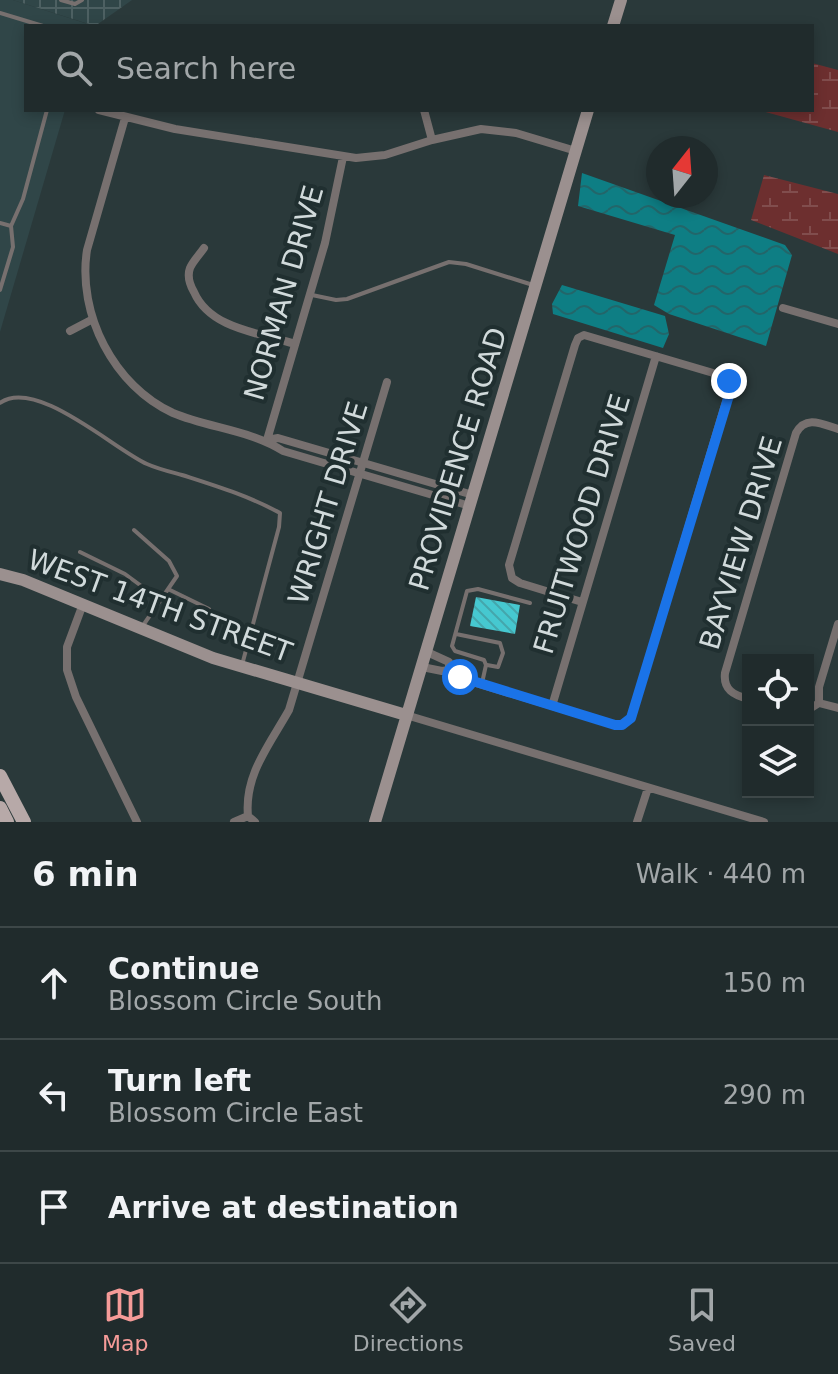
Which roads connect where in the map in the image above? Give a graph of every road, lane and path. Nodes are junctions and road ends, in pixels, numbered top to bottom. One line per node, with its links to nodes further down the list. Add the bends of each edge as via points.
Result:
1 (61, 0): 2 (lane)
2 (82, 0)
3 (621, 0): 6 (street)
4 (0, 13): 5 (lane)
5 (36, 24)
6 (614, 24)
7 (46, 112): 16 (lane)
8 (106, 112): 11 (street)
9 (425, 112): 12 (street)
10 (587, 112): 13 (street, PROVIDENCE ROAD)
11 (125, 118): 14 (street); 22 (street, via 87,250 85,281)
12 (432, 140): 13 (street, via 501,130); 14 (street, via 385,155)
13 (576, 151): 18 (street, PROVIDENCE ROAD)
14 (343, 157): 20 (street, NORMAN DRIVE, via 334,210)
15 (0, 223): 16 (lane)
16 (11, 226): 19 (lane, via 13,247)
17 (204, 248): 25 (street, via 188,274 204,309 224,323)
18 (535, 285): 20 (lane, via 449,262 347,299); 33 (street, PROVIDENCE ROAD)
19 (0, 290)
20 (309, 294): 25 (street, NORMAN DRIVE)
21 (783, 308): 23 (street)
22 (93, 319): 24 (street); 30 (street, via 117,366 153,401 190,419)
23 (838, 324)
24 (70, 331)
25 (295, 344): 30 (street, NORMAN DRIVE)
26 (656, 356): 39 (street, FRUITWOOD DRIVE); 39 (street, via 581,335 575,345 509,571 520,583); 55 (street, via 720,375 729,381 730,392 634,712 626,723 615,725)
27 (387, 382): 31 (street, WRIGHT DRIVE)
28 (0, 403): 48 (lane, via 17,397 51,406 146,464 255,499 280,513)
29 (838, 429): 53 (street, BAYVIEW DRIVE, via 813,421 796,433 725,673 727,688)
30 (267, 440): 31 (street, via 278,438); 32 (street, via 283,451)
31 (363, 463): 32 (street, WRIGHT DRIVE); 33 (street)
32 (360, 474): 33 (street); 51 (street, WRIGHT DRIVE)
33 (472, 501): 46 (street, PROVIDENCE ROAD)
34 (134, 530): 37 (lane, via 169,561 177,576)
35 (80, 552): 38 (lane, via 125,574)
36 (0, 574): 41 (street, WEST 14TH STREET)
37 (167, 589): 38 (lane); 42 (lane)
38 (159, 599): 44 (lane)
39 (582, 602): 55 (street, FRUITWOOD DRIVE)
40 (530, 603): 45 (lane, via 467,591)
41 (83, 604): 44 (street, WEST 14TH STREET); 65 (street, via 67,647 67,670)
42 (209, 609)
43 (838, 624): 54 (street)
44 (142, 628): 48 (street, WEST 14TH STREET)
45 (456, 634): 47 (lane, via 455,651); 47 (lane, via 500,643 498,667)
46 (427, 652): 49 (street, PROVIDENCE ROAD); 50 (street, via 449,662)
47 (486, 665): 52 (lane)
48 (242, 667): 51 (street, WEST 14TH STREET)
49 (422, 667): 50 (street); 58 (street, PROVIDENCE ROAD)
50 (449, 670): 52 (street)
51 (297, 683): 58 (street, WEST 14TH STREET); 62 (street, WRIGHT DRIVE, via 289,710 261,755 247,799)
52 (481, 685): 55 (street)
53 (742, 697)
54 (819, 703): 56 (street); 57 (street)
55 (552, 706)
56 (814, 706)
57 (838, 708)
58 (406, 715): 60 (street, WEST 14TH STREET); 67 (street, PROVIDENCE ROAD)
59 (0, 776): 64 (main road)
60 (648, 788): 68 (street); 69 (street, WEST 14TH STREET)
61 (0, 809): 63 (main road)
62 (252, 819): 66 (street, WRIGHT DRIVE)
63 (7, 822)
64 (24, 822)
65 (137, 822)
66 (234, 822)
67 (375, 822)
68 (637, 822)
69 (764, 822)

